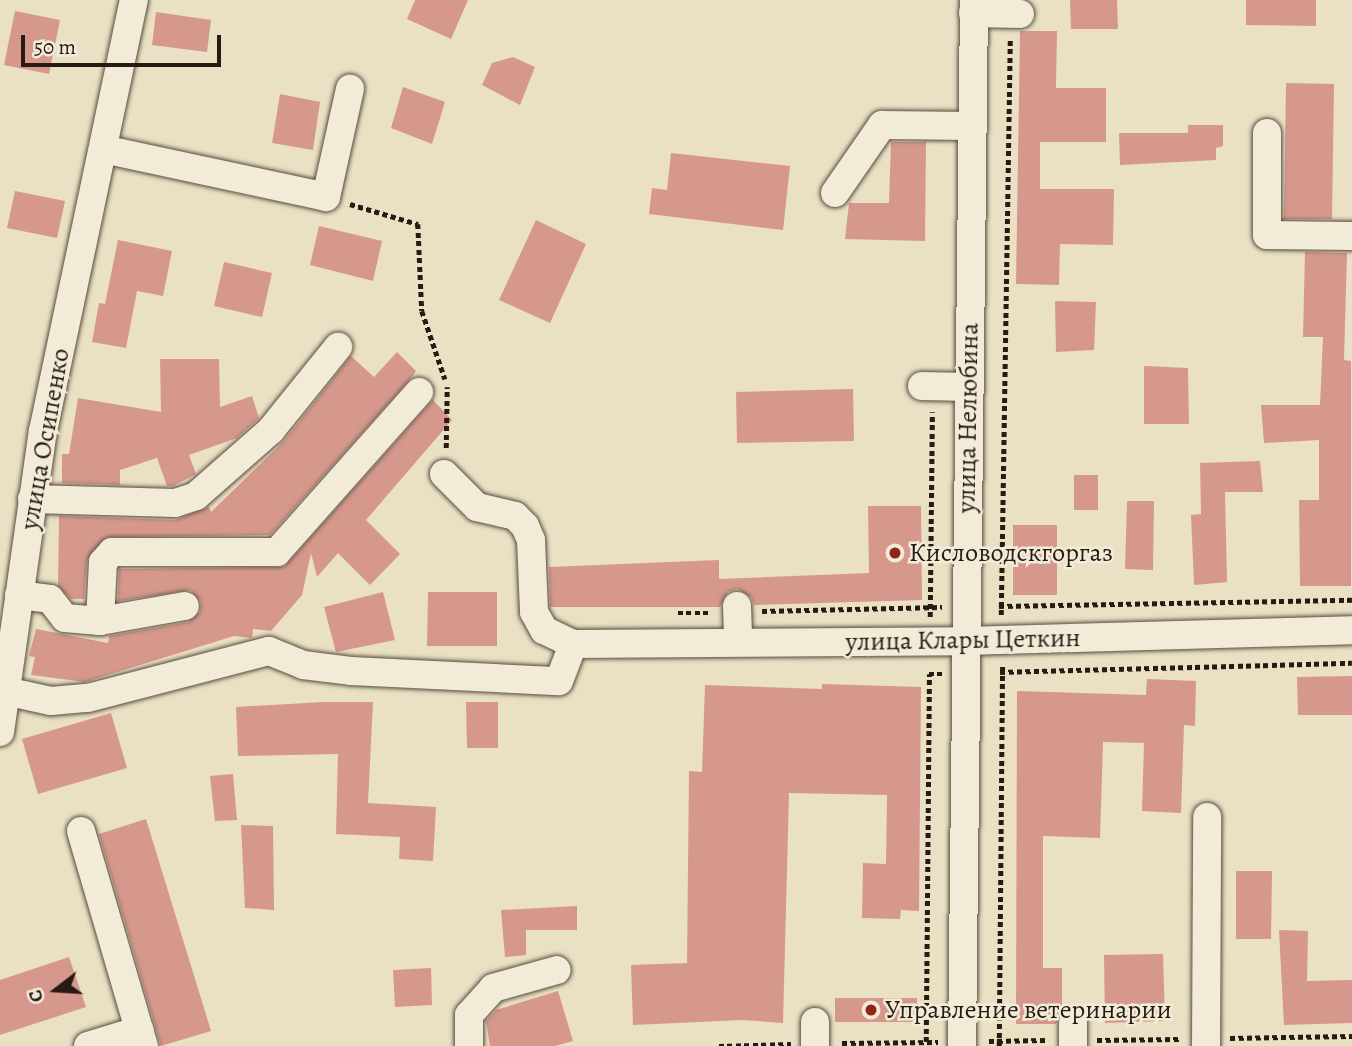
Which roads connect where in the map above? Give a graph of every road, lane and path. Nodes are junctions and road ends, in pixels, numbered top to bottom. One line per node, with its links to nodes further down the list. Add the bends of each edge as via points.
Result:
1 (134, 0): 7 (street, улица Осипенко)
2 (974, 7): 3 (street); 5 (street, улица Нелюбина)
3 (1015, 14): 22 (path)
4 (350, 89): 9 (street)
5 (972, 126): 8 (street, via 882,125); 13 (street, улица Нелюбина)
6 (1267, 133): 10 (street, via 1267,234)
7 (103, 149): 9 (street); 16 (street, улица Осипенко)
8 (835, 193)
9 (326, 197): 15 (path, via 418,224 422,311 450,394)
10 (1352, 236)
11 (338, 347): 16 (street, via 271,430 197,496 175,503)
12 (927, 386): 13 (street); 23 (path)
13 (968, 387): 24 (street, улица Нелюбина)
14 (419, 392): 20 (street, via 277,552 112,552 103,562)
15 (444, 474): 26 (street, via 477,507 515,516 525,526 531,540 534,612 544,630)
16 (32, 499): 17 (street, улица Осипенко)
17 (19, 595): 20 (street, via 50,599 65,618); 31 (street, улица Осипенко)
18 (185, 606): 20 (street)
19 (737, 606): 25 (street)
20 (100, 621)
21 (1352, 630): 22 (street, улица Клары Цеткин)
22 (1001, 640): 24 (street, улица Клары Цеткин); 28 (path)
23 (930, 641): 24 (street, улица Клары Цеткин); 25 (street, улица Клары Цеткин); 29 (path)
24 (965, 641): 30 (street, улица Нелюбина)
25 (738, 642): 26 (street, улица Клары Цеткин)
26 (573, 644): 31 (street, via 559,681 351,671 303,665 269,651 88,698 51,701)
27 (1352, 663): 28 (path)
28 (1002, 672): 30 (path); 42 (path)
29 (929, 674): 30 (path); 40 (path)
30 (965, 674): 43 (street, улица Нелюбина)
31 (5, 691): 32 (street, улица Осипенко)
32 (0, 732)
33 (1207, 817): 41 (street)
34 (81, 831): 39 (street)
35 (557, 970): 45 (street, via 493,988 469,1015)
36 (1073, 1036): 41 (path); 42 (path)
37 (1352, 1036): 41 (path)
38 (815, 1037): 40 (path); 46 (path)
39 (142, 1038): 44 (street)
40 (926, 1042): 43 (path)
41 (1205, 1042)
42 (999, 1043): 43 (path)
43 (962, 1044)
44 (88, 1046)
45 (469, 1046)
46 (719, 1046)

